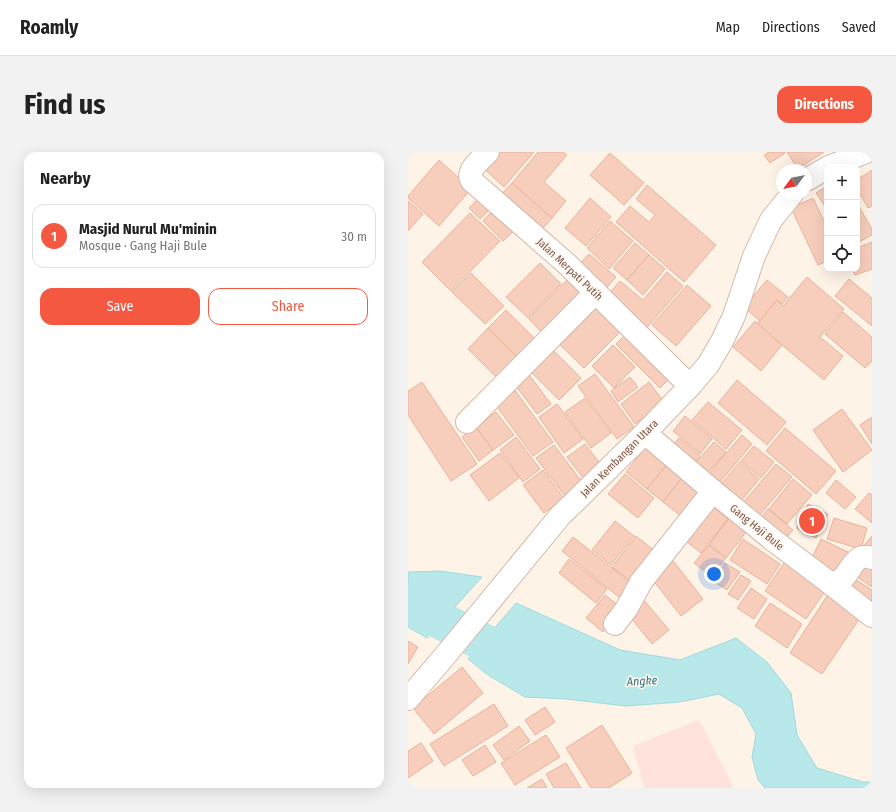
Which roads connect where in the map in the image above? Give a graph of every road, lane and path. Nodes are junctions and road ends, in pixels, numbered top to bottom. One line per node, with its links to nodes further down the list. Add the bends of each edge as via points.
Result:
1 (488, 152): 6 (street, Jalan Merpati Putih, via 470,172 469,178)
2 (866, 152): 3 (street)
3 (834, 162): 4 (street)
4 (812, 176)
5 (787, 200): 7 (street, Jalan Kembangan Utara, via 770,220 722,341 708,365)
6 (596, 292): 7 (street, Jalan Merpati Putih); 8 (street)
7 (690, 386): 9 (street, Jalan Kembangan Utara)
8 (467, 422)
9 (645, 433): 10 (street, Gang Haji Bule); 15 (street, Jalan Kembangan Utara, via 560,516)
10 (713, 491): 12 (street, Gang Haji Bule); 14 (street, via 641,582 628,608)
11 (872, 558): 12 (street, via 859,558 842,580)
12 (830, 583): 13 (street, Gang Haji Bule)
13 (872, 616)
14 (615, 624)
15 (408, 699)

